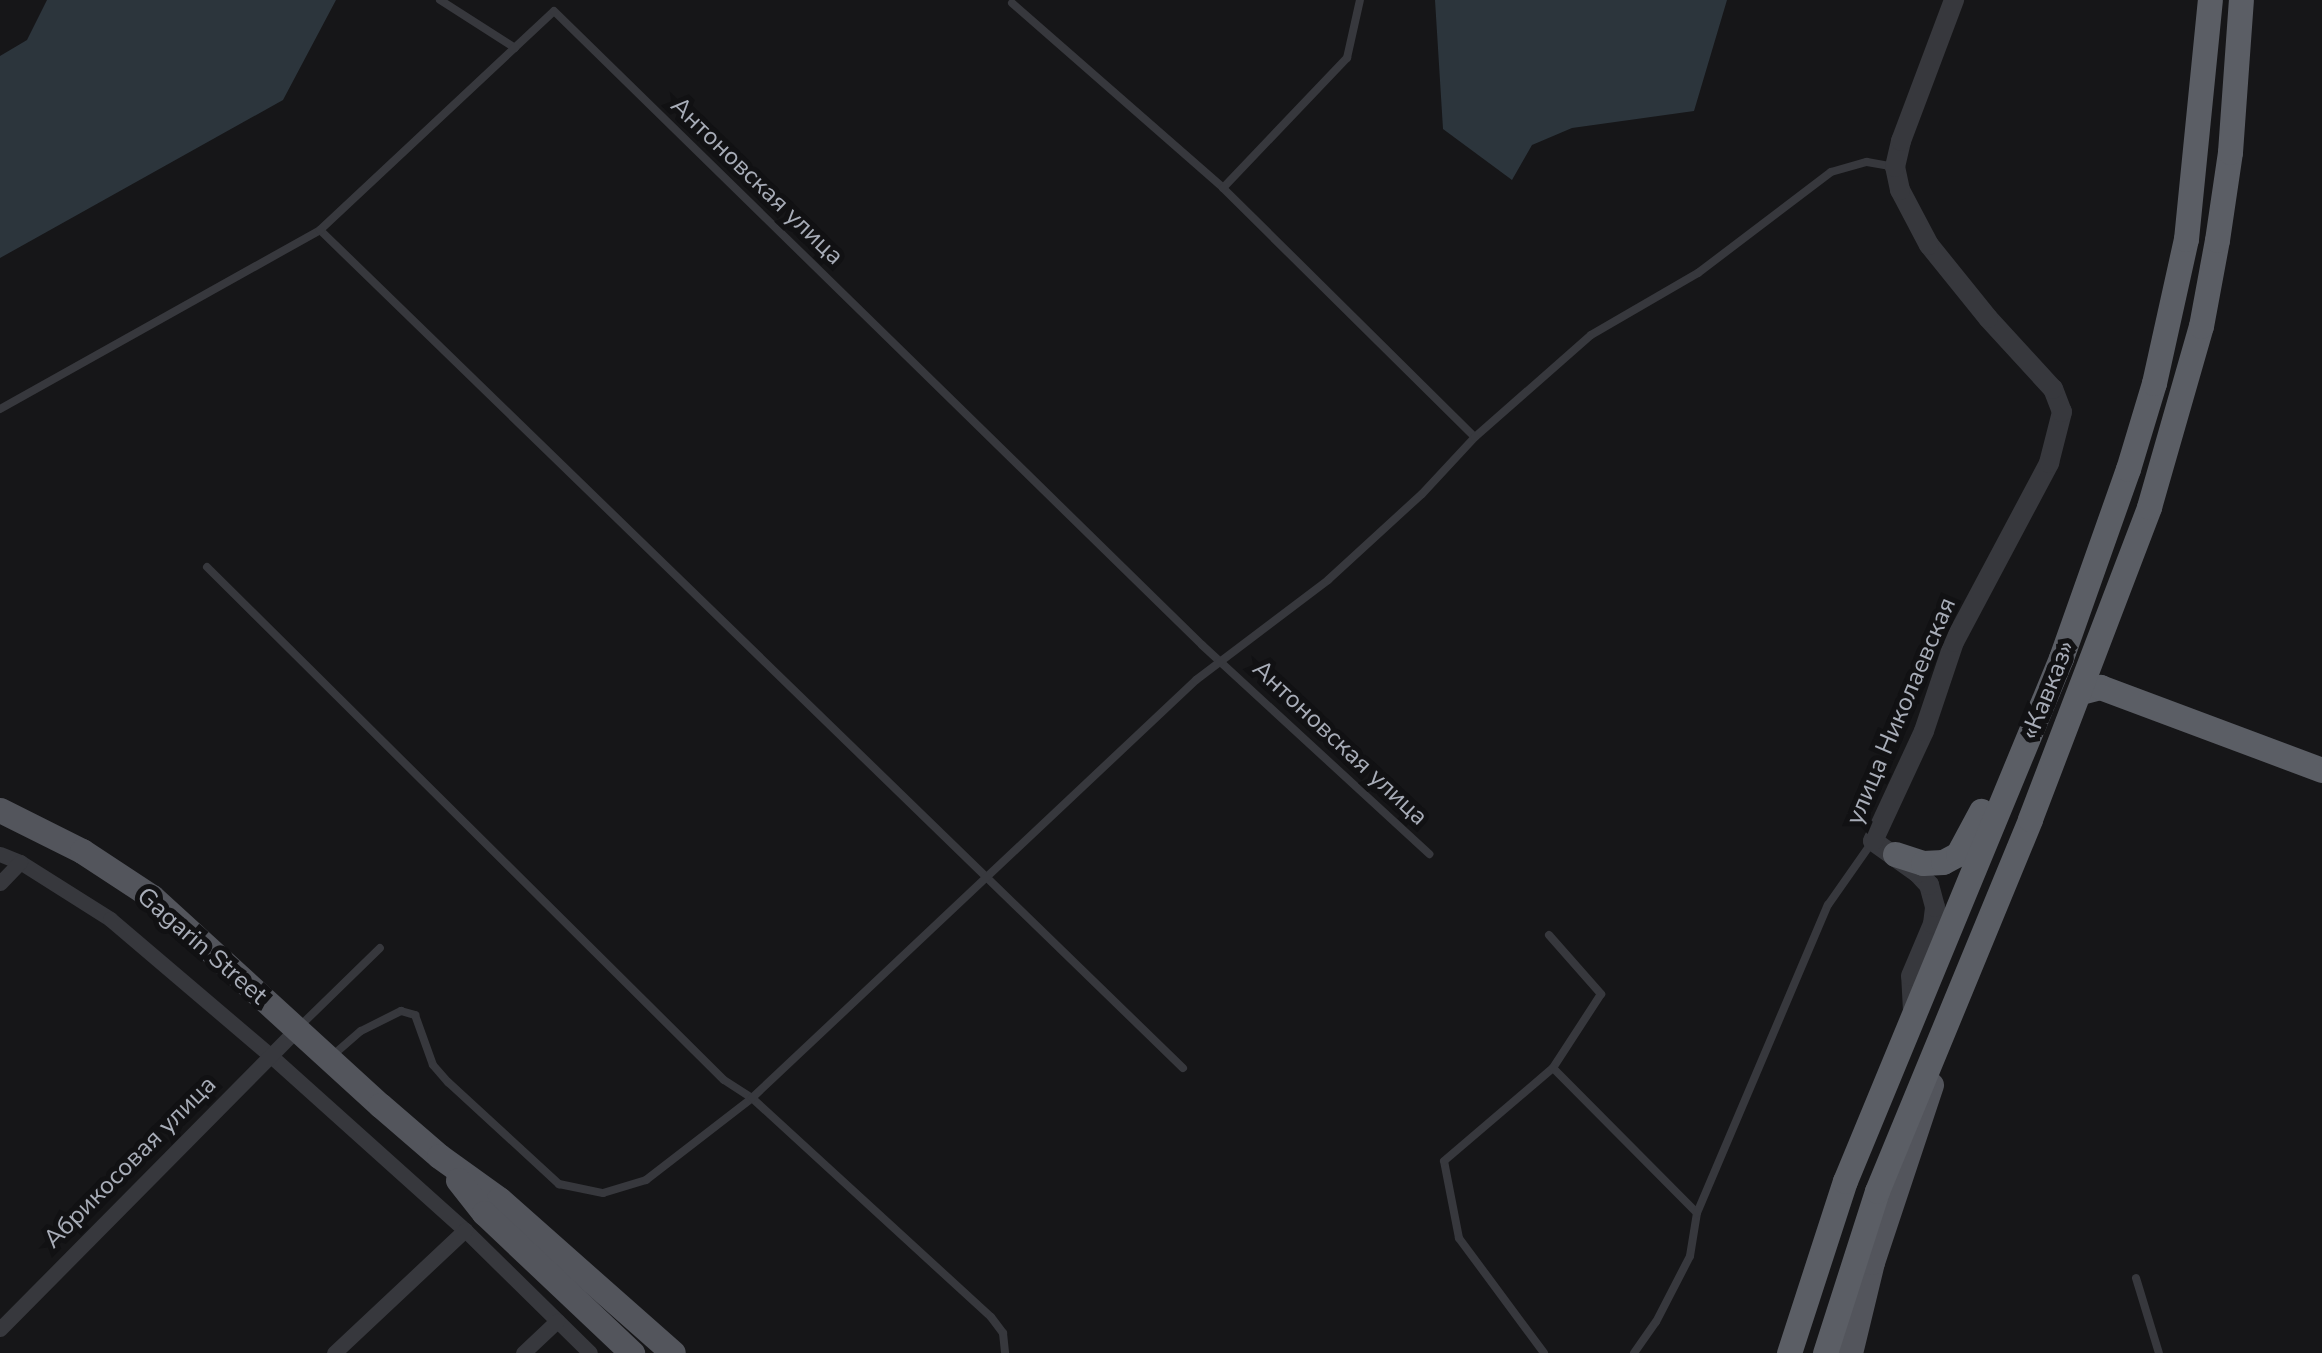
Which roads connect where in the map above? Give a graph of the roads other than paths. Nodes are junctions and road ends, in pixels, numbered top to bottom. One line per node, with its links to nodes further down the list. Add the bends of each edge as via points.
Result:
1 (440, 0): 7 (lane)
2 (1360, 0): 9 (lane, via 1346,58)
3 (1954, 0): 8 (street)
4 (2210, 0): 16 (highway, «Кавказ», via 2197,158 2170,320 2128,469)
5 (2241, 0): 15 (highway, «Кавказ», via 2230,152 2201,326 2150,507)
6 (1012, 2): 9 (lane)
7 (515, 48): 10 (lane, Антоновская улица); 14 (lane, Антоновская улица, via 554,11)
8 (1895, 168): 12 (lane, via 1867,162 1831,172 1698,273 1591,335); 19 (street, улица Николаевская, via 1929,245 2053,388 2062,412 2049,464 1954,642)
9 (1223, 188): 12 (lane)
10 (320, 230): 11 (lane, Антоновская улица); 23 (lane)
11 (0, 409)
12 (1475, 437): 14 (lane, via 1328,580)
13 (206, 567): 34 (lane, via 687,1045)
14 (1222, 661): 21 (lane, Антоновская улица); 23 (lane)
15 (2090, 682): 17 (highway); 27 (highway, «Кавказ»)
16 (2040, 708): 19 (highway, via 2022,724 1958,854 1923,863); 28 (highway, «Кавказ»)
17 (2322, 770)
18 (0, 810): 29 (main road, Gagarin Street, via 82,851 152,898)
19 (1884, 847): 28 (street, via 1929,885 1935,907 1911,976); 36 (lane, улица Николаевская, via 1828,905)
20 (0, 854): 22 (street)
21 (1429, 854)
22 (20, 862): 24 (street); 30 (street, via 110,919)
23 (984, 875): 32 (lane); 34 (lane)
24 (0, 883)
25 (1549, 935): 33 (lane, via 1601,994)
26 (380, 948): 29 (lane)
27 (1965, 982): 50 (highway, «Кавказ», via 1877,1191); 51 (main road, via 1872,1262)
28 (1913, 1014): 41 (highway, «Кавказ», via 1845,1182)
29 (296, 1030): 30 (street, Абрикосовая улица); 31 (main road, Gagarin Street)
30 (271, 1056): 37 (street); 40 (street, Абрикосовая улица)
31 (328, 1059): 34 (lane, via 401,1011 415,1015 432,1064 448,1082 540,1170 579,1192 603,1193 646,1180); 35 (main road, Gagarin Street)
32 (1183, 1068)
33 (1553, 1068): 36 (lane); 48 (lane, via 1444,1161 1459,1238)
34 (752, 1098): 47 (lane, via 990,1317 1003,1333)
35 (439, 1156): 45 (main road, via 484,1213); 46 (main road, via 499,1199)
36 (1697, 1212): 49 (lane, улица Николаевская, via 1690,1256)
37 (465, 1230): 39 (street); 42 (street)
38 (2136, 1278): 52 (lane)
39 (557, 1321): 43 (street); 44 (street)
40 (0, 1328)
41 (1789, 1352)
42 (334, 1353)
43 (523, 1353)
44 (590, 1353)
45 (632, 1353)
46 (674, 1353)
47 (1005, 1353)
48 (1544, 1353)
49 (1634, 1353)
50 (1825, 1353)
51 (1850, 1353)
52 (2160, 1353)

